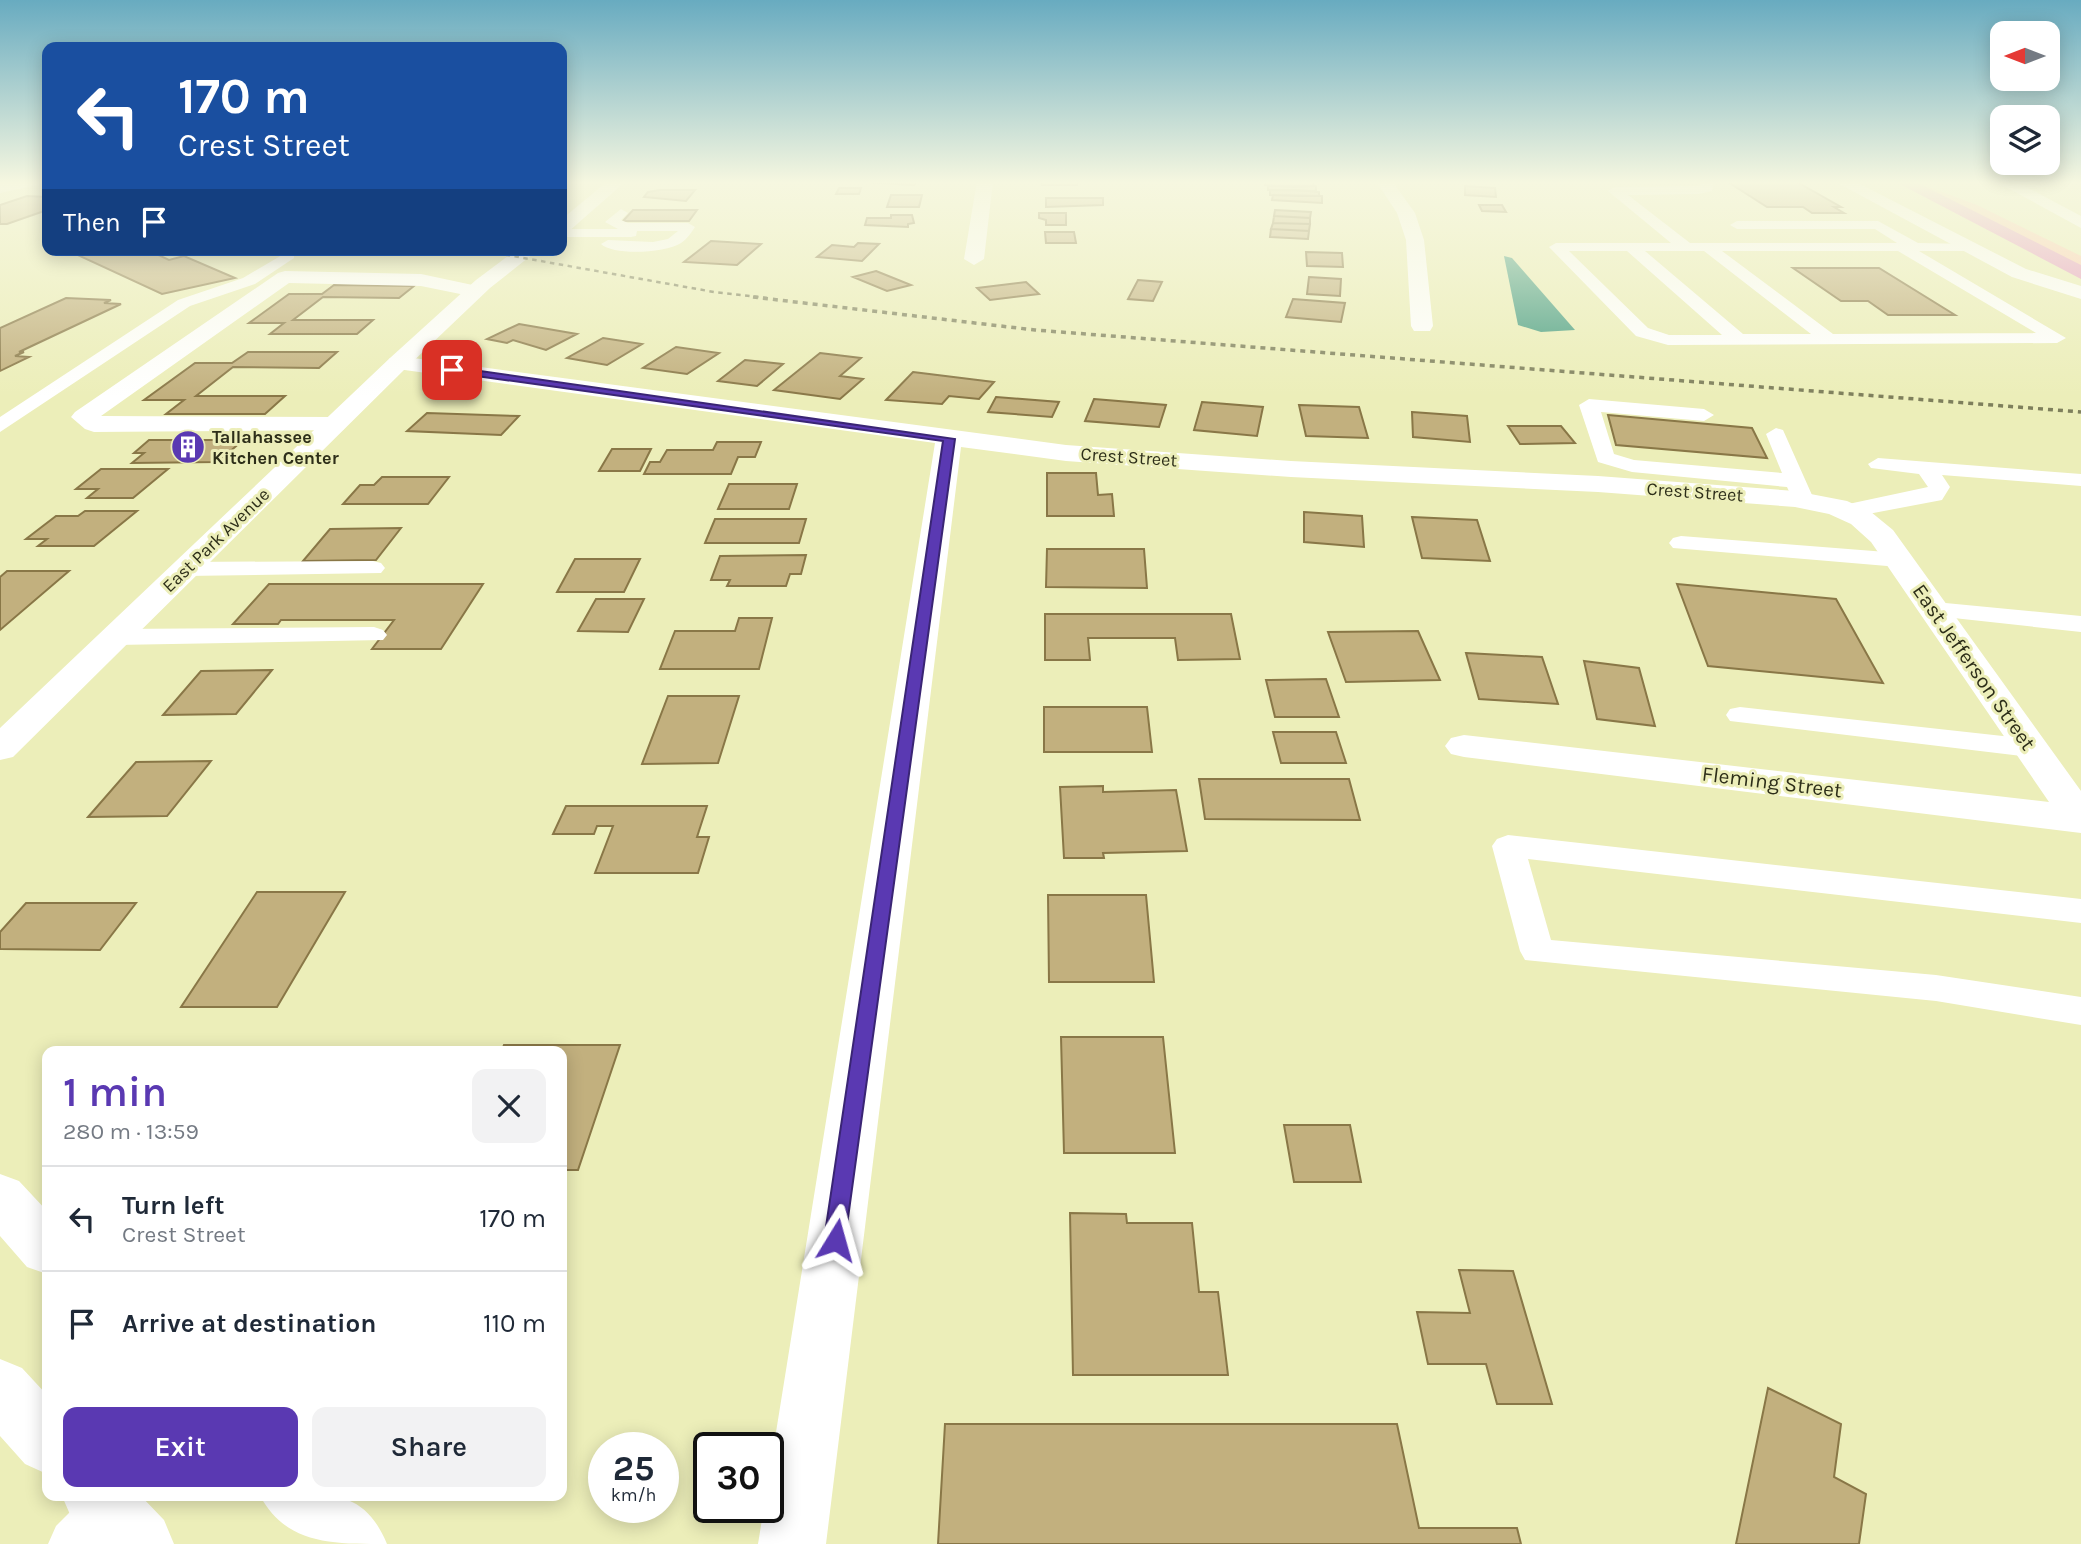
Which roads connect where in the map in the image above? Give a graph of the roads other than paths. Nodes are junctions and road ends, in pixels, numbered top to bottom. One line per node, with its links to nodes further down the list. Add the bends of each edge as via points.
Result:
1 (975, 253): 11 (street)
2 (1416, 253): 15 (street)
3 (1562, 253): 17 (lane, via 1642,332 1668,340)
4 (1638, 253): 17 (lane)
5 (1715, 253): 16 (lane)
6 (1918, 253): 16 (lane, via 2057,338)
7 (1979, 253): 14 (street, via 2019,273)
8 (2042, 253): 12 (main road)
9 (287, 256): 20 (lane, via 249,281 184,303)
10 (521, 256): 13 (street, East Park Avenue)
11 (974, 259)
12 (2081, 273)
13 (479, 288): 18 (street, East Park Avenue); 21 (street, via 421,280 285,278 84,417 94,424)
14 (2081, 292)
15 (1422, 326)
16 (1830, 340): 17 (lane)
17 (1740, 341)
18 (398, 363): 21 (street, East Park Avenue); 24 (street, Crest Street)
19 (1704, 415): 27 (lane, via 1590,405 1605,458)
20 (0, 426)
21 (328, 431): 23 (street); 34 (street, East Park Avenue)
22 (1776, 434): 29 (lane)
23 (80, 436)
24 (949, 439): 27 (street, Crest Street, via 1066,453 1278,468); 52 (street)
25 (1878, 464): 26 (lane)
26 (1926, 468): 28 (lane); 30 (lane, via 1939,487 1934,495)
27 (1636, 477): 29 (street, Crest Street)
28 (2081, 480)
29 (1799, 491): 30 (street, Crest Street)
30 (1854, 515): 32 (street, East Jefferson Street, via 1882,536)
31 (1681, 543): 32 (lane)
32 (1899, 560): 35 (street, East Jefferson Street)
33 (373, 568): 34 (lane)
34 (185, 569): 38 (street, East Park Avenue)
35 (1935, 610): 36 (lane); 41 (street, East Jefferson Street)
36 (2077, 628)
37 (374, 635): 38 (lane)
38 (116, 637): 42 (street, East Park Avenue)
39 (1740, 715): 41 (lane)
40 (1464, 746): 43 (street, Fleming Street)
41 (2030, 748): 43 (street, East Jefferson Street)
42 (0, 749)
43 (2081, 820)
44 (2081, 911): 45 (lane, via 1508,846 1537,951 1936,988)
45 (2081, 1011)
46 (0, 1198): 47 (street)
47 (42, 1244)
48 (0, 1389): 49 (street)
49 (42, 1436)
50 (299, 1501): 51 (street)
51 (353, 1544)
52 (793, 1544)

